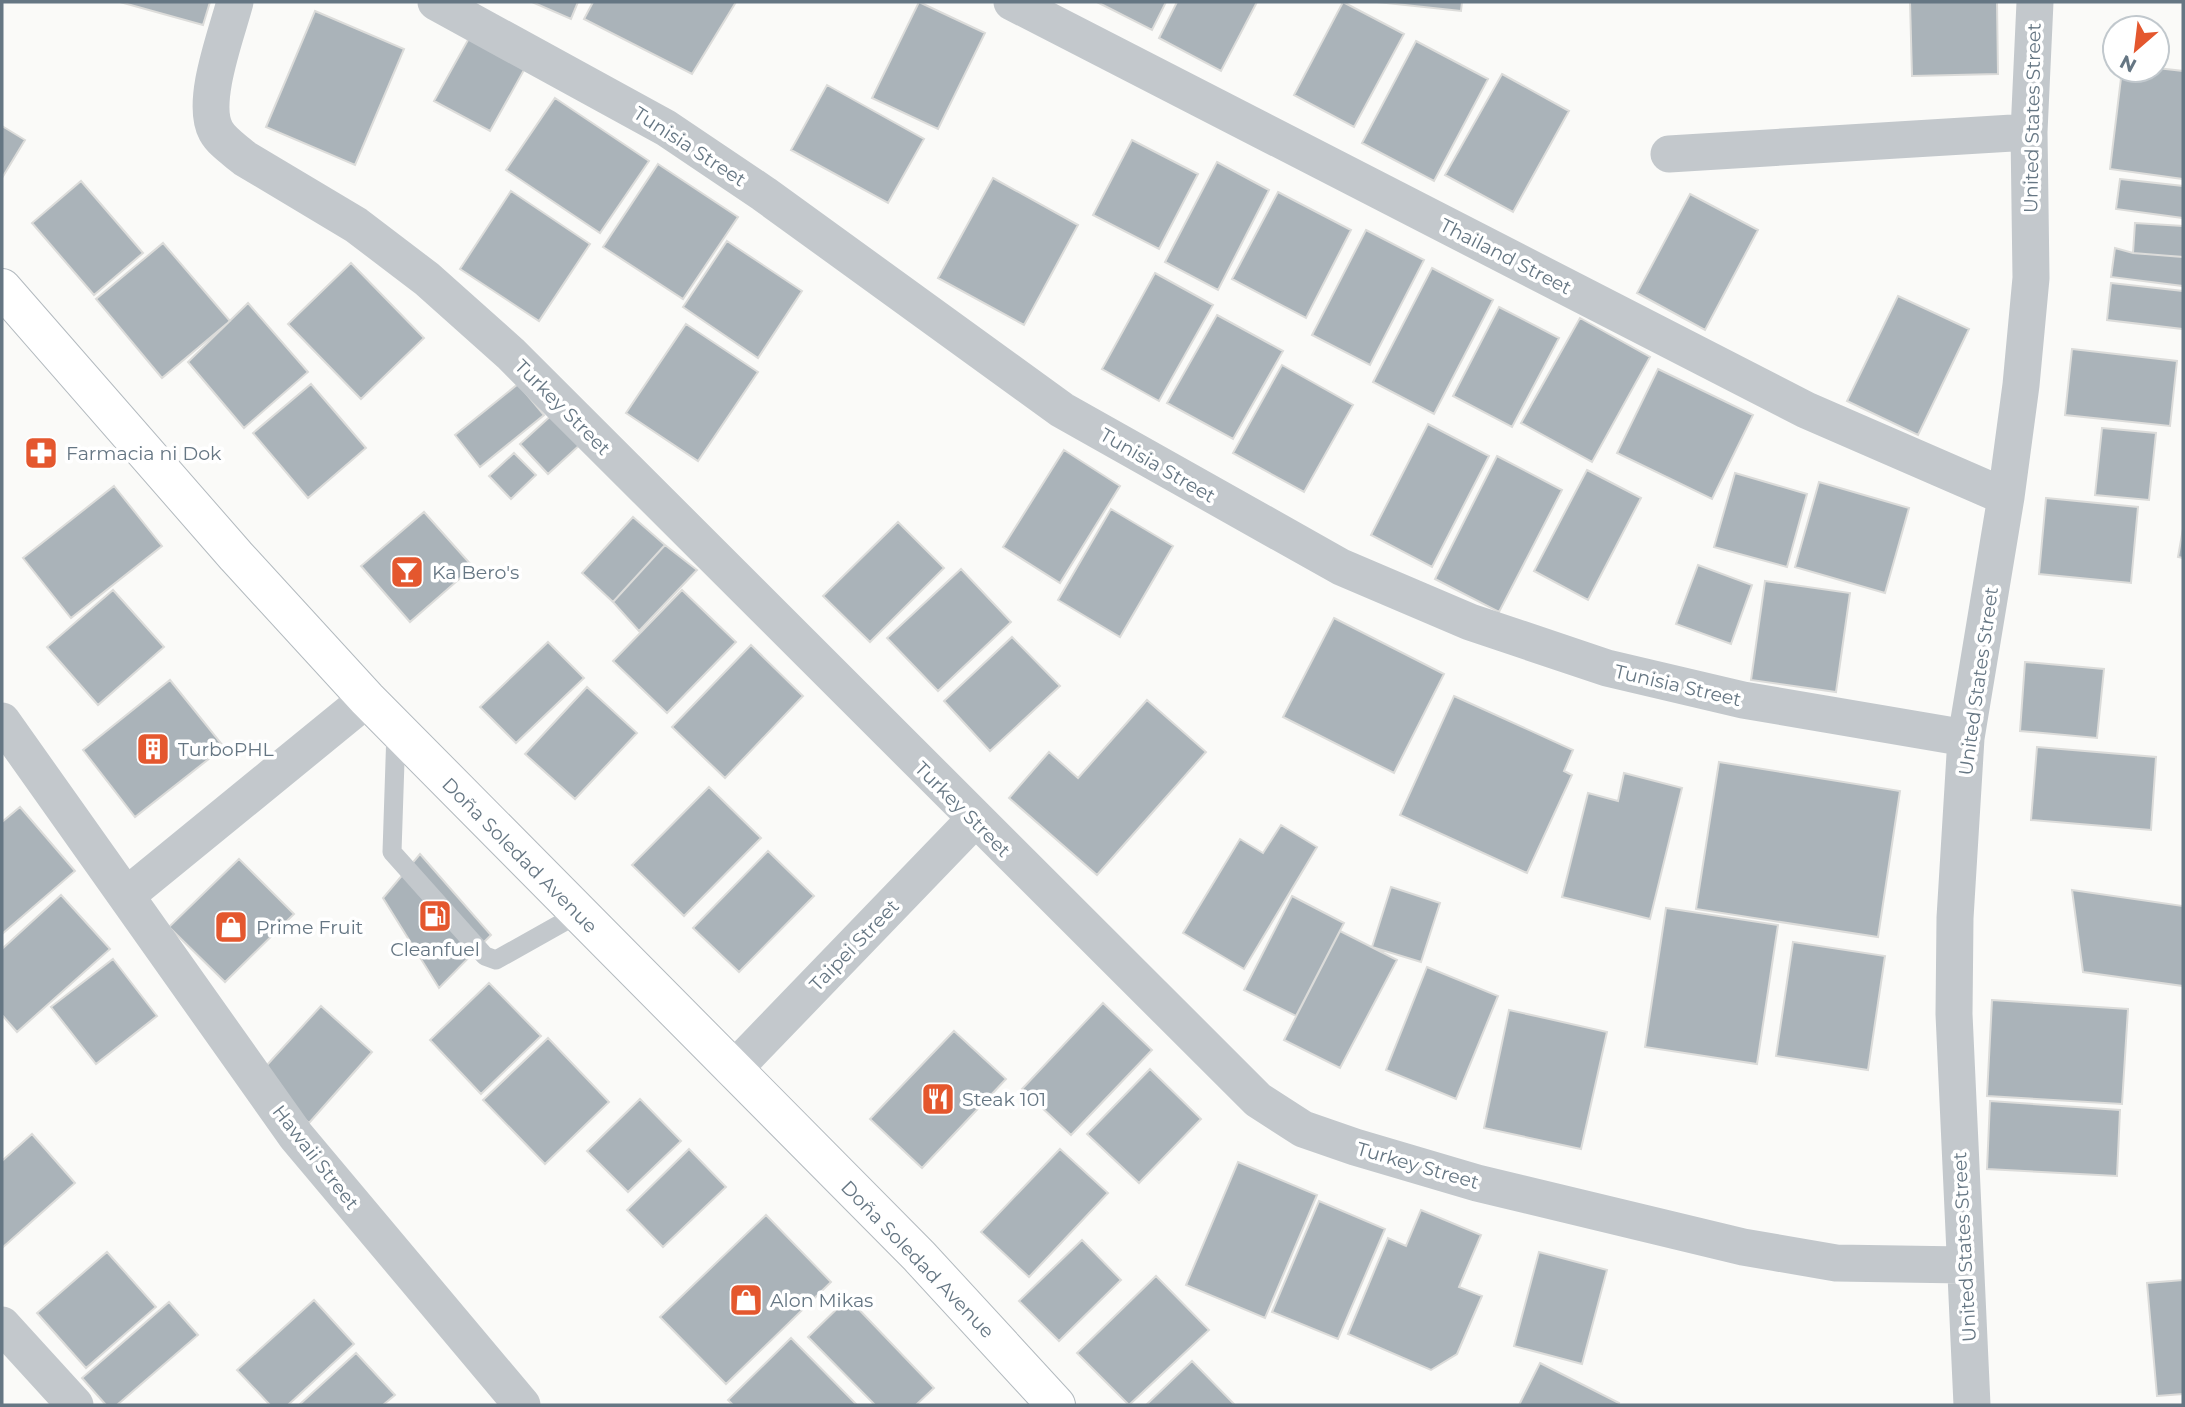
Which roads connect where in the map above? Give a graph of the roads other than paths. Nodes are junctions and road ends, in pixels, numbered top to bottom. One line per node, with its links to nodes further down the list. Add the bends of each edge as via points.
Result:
1 (235, 2): 13 (street, Turkey Street, via 211,96 216,131 228,145 356,225 427,279 511,354)
2 (436, 2): 12 (street, Tunisia Street, via 666,128 1062,410 1341,567 1470,622 1607,668 1743,701)
3 (1012, 2): 8 (street, Thailand Street, via 1806,410)
4 (2035, 2): 5 (street, United States Street)
5 (2029, 132): 6 (street); 8 (street, United States Street, via 2031,278)
6 (1669, 154)
7 (2, 288): 9 (main road, Doña Soledad Avenue)
8 (2006, 497): 12 (street, United States Street)
9 (367, 699): 11 (main road, Doña Soledad Avenue); 14 (street)
10 (2, 721): 14 (street, Hawaii Street)
11 (396, 730): 15 (main road, Doña Soledad Avenue); 15 (lane, via 392,852 485,956 496,960)
12 (1966, 738): 17 (street, United States Street, via 1954,1014)
13 (974, 820): 16 (street, Taipei Street); 17 (street, Turkey Street, via 1205,1051 1258,1100 1303,1129 1477,1183 1743,1247 1836,1263)
14 (127, 895): 20 (street, Hawaii Street, via 296,1136)
15 (578, 914): 16 (main road, Doña Soledad Avenue)
16 (733, 1070): 21 (main road, Doña Soledad Avenue, via 919,1256)
17 (1964, 1265): 22 (street, United States Street)
18 (2, 1325): 19 (street)
19 (75, 1405)
20 (522, 1405)
21 (1056, 1405)
22 (1972, 1405)

